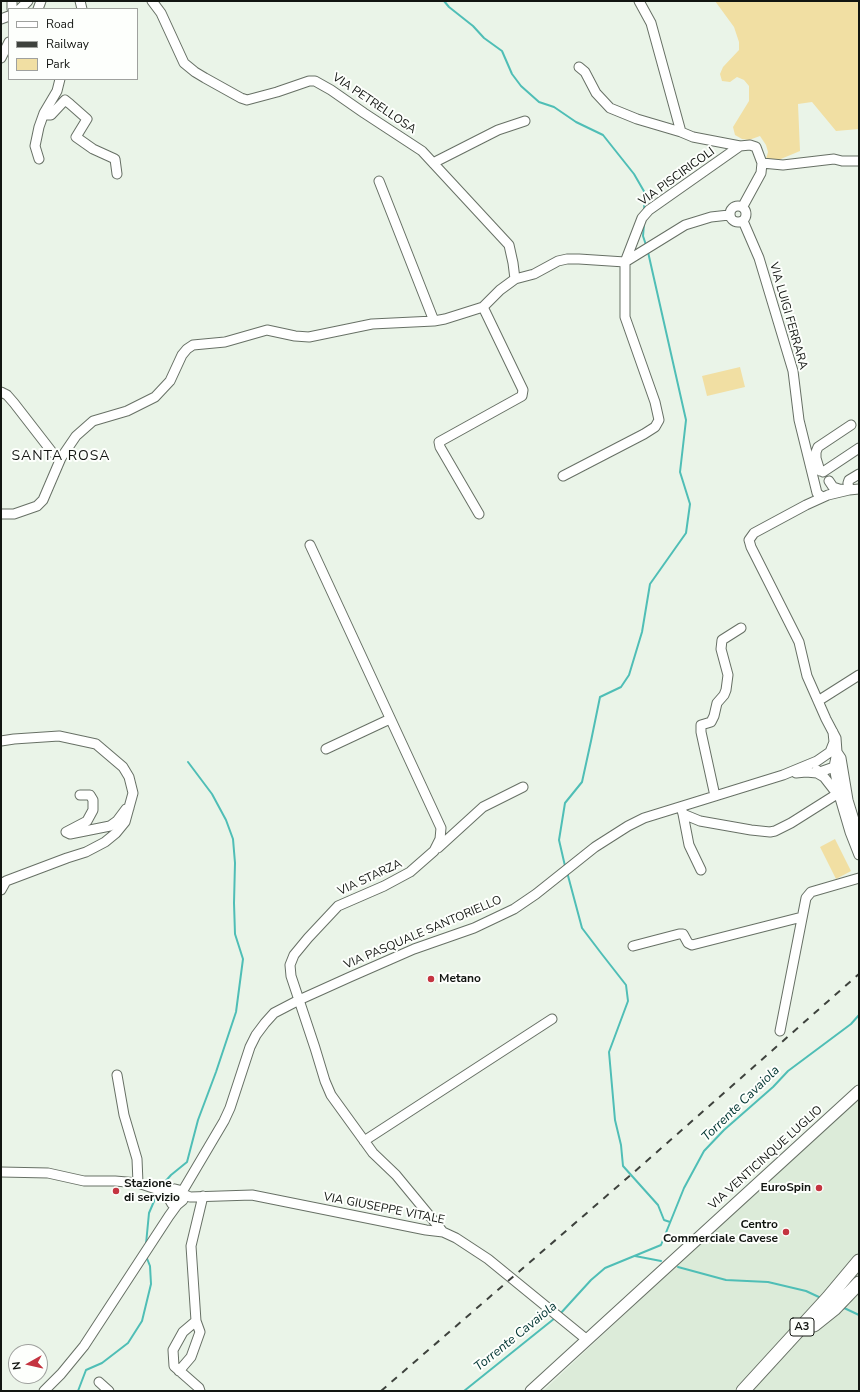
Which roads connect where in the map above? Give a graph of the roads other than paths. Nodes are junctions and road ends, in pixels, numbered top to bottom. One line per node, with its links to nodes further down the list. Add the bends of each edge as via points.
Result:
1 (152, 1): 13 (street, VIA PETRELLOSA, via 161,13 180,58 195,72 247,100 315,81 412,144)
2 (639, 1): 9 (street, via 651,24)
3 (8, 44): 4 (street)
4 (1, 58)
5 (579, 67): 9 (street, via 585,72 596,93 610,108)
6 (60, 80): 7 (street)
7 (44, 113): 11 (street, via 35,146); 15 (street, via 51,115 64,100 70,104 87,119 76,138 115,158)
8 (525, 121): 13 (street, via 498,130)
9 (681, 132): 10 (street)
10 (740, 146): 14 (street, via 756,147); 20 (street, VIA PISCIRICOLI, via 649,210 642,218)
11 (39, 159)
12 (859, 161): 14 (street, via 834,159 783,165)
13 (433, 163): 21 (street, VIA PETRELLOSA, via 509,245)
14 (762, 163): 17 (street, VIA LUIGI FERRARA, via 760,173)
15 (117, 174)
16 (379, 182): 23 (street)
17 (743, 206): 18 (street, VIA LUIGI FERRARA, via 732,208); 19 (street, VIA LUIGI FERRARA, via 746,215)
18 (730, 215): 19 (street, via 735,222); 20 (street, via 712,217 686,225)
19 (743, 221): 29 (street, VIA LUIGI FERRARA, via 759,258 792,370 799,420)
20 (626, 259): 21 (street, via 567,259 551,264 534,274); 30 (street, via 625,317 659,420 655,427 644,434)
21 (515, 279): 22 (street)
22 (483, 307): 23 (street); 36 (street, via 523,390 522,396 439,442)
23 (434, 321): 27 (street, via 372,324 309,337 267,330 225,342 193,345 182,355 170,381 155,397 127,411 93,421 76,436)
24 (1, 392): 27 (street, via 14,403 52,452)
25 (851, 425): 29 (street, via 818,447 816,458)
26 (859, 448): 29 (street)
27 (62, 458): 35 (street, via 43,500 37,506 14,514)
28 (859, 474): 32 (street, via 849,480)
29 (821, 475): 32 (street, via 833,487); 33 (street, via 830,490); 33 (street, via 819,496); 34 (street)
30 (563, 476)
31 (859, 488): 32 (street)
32 (849, 490): 33 (street)
33 (825, 496): 34 (street)
34 (806, 505): 40 (street, via 754,533 749,540 800,642 807,676)
35 (1, 514)
36 (479, 514)
37 (310, 544): 41 (street, VIA STARZA)
38 (741, 628): 51 (street, via 722,640 721,649 728,675 726,690 717,702 711,722 701,725)
39 (859, 675): 40 (street)
40 (818, 701): 44 (street, via 833,732)
41 (390, 719): 43 (street); 56 (street, VIA STARZA, via 441,828 440,839)
42 (1, 741): 53 (street, via 59,736 96,744 123,766 129,777 133,793)
43 (326, 749)
44 (833, 752): 45 (street); 46 (street, via 841,758)
45 (817, 762): 46 (street); 47 (street); 48 (street)
46 (838, 767): 47 (street); 52 (street); 55 (street)
47 (817, 773): 48 (street); 52 (street, via 824,777)
48 (783, 776): 51 (street, VIA PASQUALE SANTORIELLO)
49 (523, 787): 56 (street, via 483,807)
50 (80, 795): 53 (street, via 90,795 93,810 87,821 66,832 70,834 110,826)
51 (715, 796): 54 (street, VIA PASQUALE SANTORIELLO)
52 (838, 796): 54 (street, via 770,832 700,821); 57 (street)
53 (130, 808): 60 (street, via 125,822 105,842 86,852)
54 (682, 810): 58 (street, via 689,845); 64 (street, VIA PASQUALE SANTORIELLO, via 644,818 628,826 595,847 514,909)
55 (859, 836)
56 (434, 851): 64 (street, VIA STARZA, via 410,872 338,906 308,938 294,955 290,965 290,976)
57 (859, 855)
58 (701, 870)
59 (859, 878): 62 (street, via 811,892 806,898)
60 (4, 882): 61 (street)
61 (1, 890)
62 (802, 918): 63 (street, via 692,945 683,934 679,934); 66 (street)
63 (633, 946)
64 (298, 1000): 69 (street, VIA STARZA, via 331,1096); 71 (street, VIA PASQUALE SANTORIELLO, via 274,1013 256,1035 230,1108)
65 (552, 1019): 69 (street)
66 (780, 1031)
67 (117, 1075): 72 (street, via 124,1115 137,1159)
68 (859, 1091): 79 (main road, VIA VENTICINQUE LUGLIO)
69 (364, 1141): 74 (street, VIA STARZA)
70 (1, 1172): 72 (street, VIA GIUSEPPE VITALE, via 48,1173 84,1181)
71 (193, 1173): 73 (street, VIA PASQUALE SANTORIELLO); 73 (street, via 190,1187 194,1194)
72 (138, 1183): 73 (street, VIA GIUSEPPE VITALE)
73 (178, 1195): 74 (street, VIA GIUSEPPE VITALE, via 252,1195); 77 (street, via 191,1246); 83 (street, VIA PASQUALE SANTORIELLO, via 169,1216 84,1346)
74 (443, 1232): 79 (street, VIA GIUSEPPE VITALE, via 488,1259)
75 (857, 1266): 78 (highway, A3); 88 (highway, A3)
76 (859, 1283): 78 (highway)
77 (196, 1320): 80 (street, via 200,1332 191,1357); 80 (street, via 183,1332 173,1350 174,1366)
78 (814, 1325): 89 (highway, A3)
79 (586, 1339): 81 (main road, VIA VENTICINQUE LUGLIO)
80 (179, 1371): 85 (street, via 200,1388)
81 (547, 1376): 86 (main road, VIA VENTICINQUE LUGLIO); 87 (street)
82 (99, 1382): 84 (street)
83 (44, 1391)
84 (109, 1391)
85 (200, 1391)
86 (531, 1391)
87 (541, 1391)
88 (742, 1391)
89 (753, 1391)

